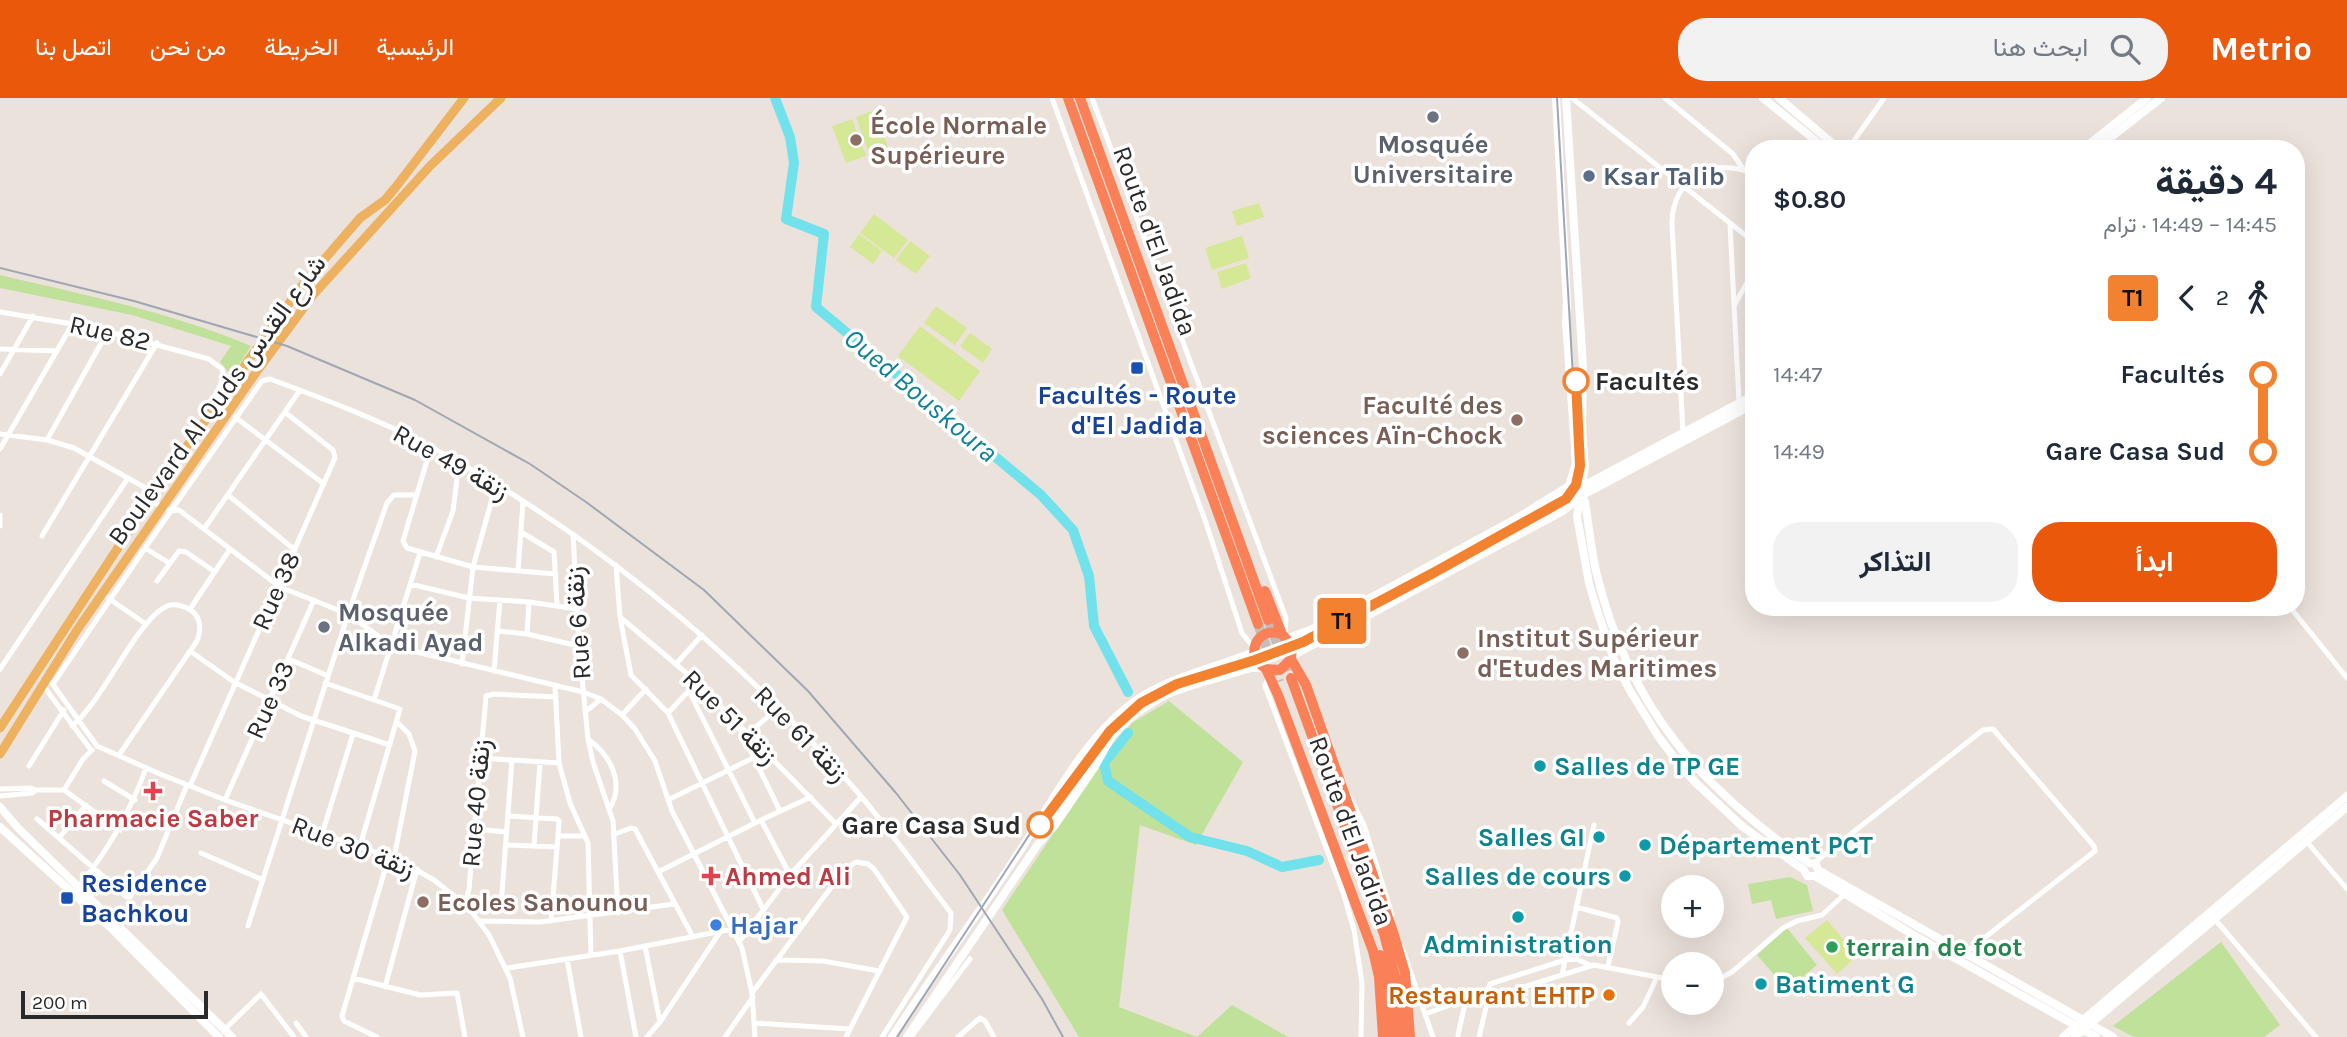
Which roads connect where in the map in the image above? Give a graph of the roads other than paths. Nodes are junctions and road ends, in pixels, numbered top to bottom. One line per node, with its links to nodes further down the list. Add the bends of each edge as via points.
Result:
1 (464, 98): 42 (main road, Boulevard Al Quds شارع القدس, via 385,200 360,218 303,284)
2 (501, 98): 66 (main road, Boulevard Al Quds شارع القدس, via 430,166 313,295)
3 (1052, 98): 113 (street, via 1242,633)
4 (1068, 98): 37 (highway, Route d'El Jadida)
5 (1080, 98): 38 (highway, Route d'El Jadida)
6 (1092, 98): 110 (street, via 1286,618)
7 (1556, 98): 61 (street, via 1576,463)
8 (1566, 98): 54 (street)
9 (1572, 98): 22 (street)
10 (1665, 98): 21 (street, via 1733,154)
11 (1763, 98): 16 (street)
12 (1779, 98): 17 (street)
13 (1884, 98): 18 (street)
14 (2147, 98): 19 (street)
15 (2161, 98): 20 (street)
16 (1815, 140)
17 (1828, 140)
18 (1854, 140)
19 (2102, 140)
20 (2104, 140)
21 (1743, 169): 22 (street, via 1714,168 1700,173)
22 (1684, 188): 23 (street); 45 (street, via 1675,202 1672,223)
23 (1730, 225): 24 (street); 26 (street)
24 (1745, 236)
25 (1745, 287): 26 (street)
26 (1734, 307): 40 (street)
27 (0, 312): 28 (street, Rue 82)
28 (33, 316): 29 (street, Rue 82); 33 (street)
29 (73, 323): 30 (street, Rue 82); 34 (street)
30 (108, 331): 31 (street, Rue 82); 48 (street)
31 (157, 344): 42 (street, Rue 82, via 218,364 224,381); 52 (street)
32 (0, 349): 33 (street)
33 (15, 349): 34 (street); 35 (street)
34 (57, 351): 47 (street)
35 (0, 374)
36 (300, 390): 43 (street); 44 (street, Rue 49 زنقة, via 266,379); 50 (street, Rue 49 زنقة)
37 (1175, 393): 106 (highway, Route d'El Jadida); 113 (highway, Route d'El Jadida, via 1191,457 1252,627)
38 (1189, 399): 104 (highway, Route d'El Jadida); 110 (highway, Route d'El Jadida, via 1208,436)
39 (1745, 399): 40 (street)
40 (1739, 402): 45 (street)
41 (1745, 409): 65 (street)
42 (212, 412): 62 (main road, Boulevard Al Quds شارع القدس)
43 (286, 413): 49 (street); 57 (street, Rue 38, via 334,450)
44 (235, 417): 49 (street); 66 (street, Rue 49 زنقة)
45 (1683, 432): 55 (street)
46 (0, 434): 47 (street)
47 (8, 435): 48 (street); 51 (street)
48 (47, 440): 52 (street)
49 (267, 441): 57 (street); 63 (street)
50 (431, 447): 53 (street, Rue 49 زنقة); 64 (street)
51 (0, 449)
52 (91, 456): 56 (street); 78 (street)
53 (459, 463): 58 (street, Rue 49 زنقة); 83 (street, via 453,511)
54 (1585, 466): 55 (street); 59 (street)
55 (1605, 474): 59 (street)
56 (128, 478): 60 (street); 119 (street)
57 (324, 484): 81 (street, Rue 38)
58 (496, 485): 68 (street, Rue 49 زنقة); 86 (street)
59 (1583, 485): 61 (street); 65 (street)
60 (144, 486)
61 (1569, 486): 110 (street, via 1399,582 1310,629)
62 (157, 488): 66 (street); 67 (main road, Boulevard Al Quds شارع القدس)
63 (228, 495): 75 (street); 81 (street)
64 (416, 495): 82 (street, via 404,541 407,548); 101 (street, via 401,493 387,503)
65 (1581, 496): 71 (street); 73 (street); 212 (street, via 1611,622 1655,714 1726,799)
66 (174, 498): 69 (main road, Boulevard Al Quds شارع القدس); 70 (street)
67 (149, 500): 69 (street); 150 (main road, Boulevard Al Quds شارع القدس)
68 (523, 502): 76 (street); 77 (street, Rue 49 زنقة)
69 (167, 510): 70 (street); 79 (street); 93 (main road, Boulevard Al Quds شارع القدس)
70 (179, 510): 75 (street)
71 (1563, 511): 73 (street); 115 (street)
72 (0, 515): 74 (street)
73 (1577, 516): 212 (street, via 1589,583 1605,636 1647,720 1705,792 1752,834)
74 (0, 526)
75 (204, 529): 80 (street)
76 (521, 532): 87 (street); 89 (street, via 554,552)
77 (573, 534): 85 (street, Rue 49 زنقة); 99 (street, Rue 6 زنقة)
78 (42, 536)
79 (145, 548): 84 (street); 93 (street)
80 (230, 549): 88 (street); 92 (street)
81 (295, 550): 92 (street, Rue 38)
82 (420, 553): 83 (street); 91 (street)
83 (436, 557): 86 (street)
84 (169, 563): 88 (street, via 183,551); 90 (street)
85 (616, 565): 103 (street); 109 (street, Rue 61 زنقة)
86 (473, 567): 87 (street); 94 (street)
87 (518, 571): 89 (street)
88 (215, 572): 100 (street)
89 (556, 574): 98 (street)
90 (157, 581)
91 (410, 584): 94 (street); 111 (street)
92 (279, 587): 95 (street); 126 (street, Rue 38)
93 (106, 597): 105 (street); 125 (main road, Boulevard Al Quds شارع القدس)
94 (469, 598): 96 (street); 117 (street)
95 (314, 600): 101 (street); 116 (street, Rue 33)
96 (500, 600): 97 (street); 107 (street)
97 (529, 602): 98 (street); 108 (street)
98 (557, 605): 99 (street)
99 (577, 608): 112 (street, Rue 6 زنقة)
100 (190, 609): 105 (street, via 166,607); 114 (street, via 201,632)
101 (348, 614): 111 (street); 122 (street)
102 (2297, 616): 124 (street)
103 (620, 617): 118 (street, Rue 51 زنقة); 132 (street, via 629,669)
104 (1268, 620)
105 (146, 624): 145 (street)
106 (1258, 624)
107 (498, 631): 108 (street); 120 (street)
108 (527, 634): 112 (street)
109 (702, 635): 118 (street); 140 (street, Rue 61 زنقة)
110 (1285, 636): 113 (highway, via 1265,634); 115 (highway, via 1292,646)
111 (392, 646): 117 (street); 137 (street)
112 (579, 646): 134 (street, Rue 6 زنقة)
113 (1254, 648): 121 (highway, Route d'El Jadida, via 1255,660); 279 (street, via 1158,688 1124,709 1091,744)
114 (190, 651): 126 (street); 158 (street)
115 (1292, 658): 121 (highway, via 1280,670); 131 (highway, Route d'El Jadida)
116 (289, 659): 122 (street); 138 (street, Rue 33)
117 (462, 664): 120 (street)
118 (676, 664): 127 (street, Rue 51 زنقة)
119 (0, 669)
120 (494, 671): 130 (street)
121 (1266, 671): 280 (street, via 1251,668 1165,695 1120,727); 283 (street, via 1265,686 1354,930 1362,983); 284 (highway, Route d'El Jadida, via 1373,951)
122 (328, 676): 129 (street)
123 (1291, 678): 220 (highway, Route d'El Jadida)
124 (2347, 678)
125 (47, 681): 139 (street); 141 (street); 157 (main road, Boulevard Al Quds شارع القدس)
126 (234, 682): 138 (street); 170 (street, Rue 38)
127 (697, 682): 133 (street); 147 (street, Rue 51 زنقة)
128 (1279, 682): 285 (highway, Route d'El Jadida, via 1377,946 1387,980)
129 (326, 683): 137 (street); 146 (street)
130 (555, 685): 134 (street); 135 (street)
131 (1306, 685): 167 (highway, Route d'El Jadida); 220 (highway, via 1309,717 1356,840)
132 (646, 689): 143 (street); 144 (street)
133 (689, 691): 143 (street); 166 (street)
134 (583, 692): 136 (street); 142 (street, Rue 6 زنقة)
135 (556, 697): 159 (street, Rue 40 زنقة, via 486,696); 163 (street)
136 (601, 699): 142 (street, Rue 6 زنقة); 144 (street)
137 (374, 700): 148 (street, via 396,706 400,710)
138 (269, 701): 146 (street); 179 (street, Rue 33)
139 (68, 704): 141 (street); 145 (street)
140 (779, 707): 151 (street); 177 (street, Rue 61 زنقة)
141 (63, 712): 149 (street); 164 (street)
142 (585, 712): 153 (street, Rue 6 زنقة)
143 (668, 713): 169 (street)
144 (622, 715): 180 (street, via 646,745)
145 (79, 720): 149 (street); 155 (street)
146 (313, 721): 152 (street); 189 (street)
147 (736, 721): 151 (street, Rue 51 زنقة); 160 (street)
148 (397, 722): 154 (street); 210 (street, via 410,734 415,751)
149 (72, 726): 156 (street)
150 (0, 728)
151 (749, 733): 176 (street, Rue 51 زنقة)
152 (353, 734): 154 (street); 197 (street)
153 (589, 739): 184 (street, Rue 6 زنقة); 184 (street, via 613,770 617,794)
154 (390, 745): 205 (street)
155 (97, 746): 156 (street); 158 (street, Rue 30 زنقة)
156 (91, 750): 173 (street)
157 (0, 754)
158 (119, 755): 165 (street, Rue 30 زنقة)
159 (480, 758): 161 (street); 194 (street, Rue 40 زنقة)
160 (753, 758): 166 (street); 185 (street)
161 (512, 760): 162 (street); 186 (street)
162 (540, 762): 163 (street); 187 (street)
163 (559, 763): 200 (street)
164 (29, 766)
165 (146, 768): 170 (street, Rue 30 زنقة); 178 (street)
166 (729, 771): 169 (street); 190 (street)
167 (1339, 778): 256 (street, via 1364,825); 287 (highway, Route d'El Jadida, via 1401,956)
168 (104, 781): 178 (street)
169 (702, 783): 180 (street); 201 (street)
170 (188, 785): 179 (street, Rue 30 زنقة); 211 (street, Rue 38, via 157,858 131,896)
171 (0, 789): 172 (street)
172 (36, 790): 173 (street); 174 (street)
173 (64, 790): 181 (street)
174 (0, 796)
175 (2347, 796): 227 (street)
176 (811, 797): 185 (street); 191 (street, Rue 51 زنقة)
177 (862, 797): 191 (street); 278 (street, Rue 61 زنقة, via 951,913 950,930)
178 (135, 800): 195 (street)
179 (225, 800): 189 (street, Rue 30 زنقة)
180 (668, 800): 209 (street)
181 (86, 805): 195 (street); 202 (street)
182 (0, 807): 217 (street)
183 (2347, 807): 203 (street)
184 (610, 808): 198 (street, Rue 6 زنقة)
185 (780, 811): 190 (street)
186 (508, 816): 187 (street); 196 (street)
187 (536, 818): 199 (street, via 559,821); 206 (street)
188 (37, 820): 202 (street)
189 (282, 820): 197 (street, Rue 30 زنقة); 216 (street)
190 (758, 821): 201 (street); 215 (street)
191 (835, 823): 215 (street)
192 (1594, 825): 223 (street)
193 (0, 827): 265 (street, via 110,927)
194 (474, 829): 196 (street); 222 (street, Rue 40 زنقة)
195 (120, 830): 211 (street)
196 (507, 832): 204 (street)
197 (322, 834): 205 (street, Rue 30 زنقة)
198 (615, 834): 214 (street, via 635,829); 225 (street, Rue 6 زنقة)
199 (558, 836): 200 (street); 207 (street)
200 (585, 836): 226 (street)
201 (727, 837): 209 (street); 224 (street)
202 (59, 838): 211 (street)
203 (2307, 842): 218 (street); 227 (street)
204 (506, 845): 206 (street); 222 (street, via 500,907)
205 (360, 846): 210 (street, Rue 30 زنقة)
206 (534, 846): 207 (street)
207 (557, 847): 229 (street)
208 (201, 853): 216 (street)
209 (693, 854): 214 (street); 231 (street)
210 (391, 857): 213 (street, Rue 30 زنقة); 250 (street)
211 (94, 868): 217 (street)
212 (1812, 868): 219 (street); 238 (street); 238 (street, via 1983,730 1993,729 2095,850)
213 (417, 869): 222 (street, Rue 30 زنقة); 252 (street)
214 (658, 872): 221 (street)
215 (790, 875): 224 (street)
216 (262, 880): 230 (street)
217 (79, 886): 262 (street)
218 (2347, 889)
219 (1845, 894): 238 (street); 248 (street, via 1822,915 1783,928)
220 (1370, 899): 286 (highway, Route d'El Jadida, via 1393,963)
221 (674, 904): 225 (street); 233 (street)
222 (466, 905): 228 (street, Rue 30 زنقة)
223 (1576, 907): 242 (street); 244 (street, via 1618,920)
224 (763, 909): 234 (street)
225 (618, 913): 226 (street)
226 (590, 916): 229 (street); 237 (street)
227 (2212, 916): 261 (street); 294 (street)
228 (480, 920): 229 (street); 245 (street, Rue 30 زنقة)
229 (551, 921)
230 (248, 926)
231 (732, 929): 232 (street); 234 (street)
232 (720, 932): 233 (street); 257 (street)
233 (693, 937): 235 (street)
234 (739, 942): 254 (street)
235 (645, 946): 236 (street); 257 (street)
236 (620, 951): 237 (street); 273 (street)
237 (591, 955): 239 (street)
238 (1961, 957): 261 (street)
239 (567, 959): 245 (street); 272 (street)
240 (970, 959): 280 (street)
241 (776, 960): 246 (street, via 823,961); 246 (street, via 844,870 863,862 874,869 907,915); 254 (street)
242 (1565, 960): 243 (street); 247 (street); 253 (street, via 1492,984)
243 (1590, 965): 244 (street); 247 (street)
244 (1608, 966): 249 (street)
245 (506, 968): 271 (street, Rue 30 زنقة)
246 (879, 971): 263 (street)
247 (1562, 975): 253 (street, via 1495,996)
248 (1724, 976)
249 (1657, 977): 251 (street); 260 (street, via 1643,1007)
250 (353, 978): 252 (street); 269 (street, via 343,1020)
251 (1661, 978)
252 (385, 987): 270 (street, via 420,995 453,991 459,996)
253 (1488, 993): 255 (street); 289 (street)
254 (753, 995): 259 (street); 275 (street)
255 (1466, 999): 256 (street); 264 (street)
256 (1425, 1014): 288 (street)
257 (660, 1022): 274 (street)
258 (296, 1023): 268 (street)
259 (754, 1023): 263 (street); 276 (street)
260 (1629, 1023)
261 (2083, 1026): 290 (street); 291 (street); 292 (street); 293 (street)
262 (225, 1029): 266 (street); 267 (street, via 261,994)
263 (850, 1029): 277 (street)
264 (1458, 1035)
265 (219, 1037)
266 (232, 1037)
267 (294, 1037)
268 (306, 1037)
269 (377, 1037)
270 (465, 1037)
271 (523, 1037)
272 (580, 1037)
273 (636, 1037)
274 (647, 1037)
275 (724, 1037)
276 (755, 1037)
277 (846, 1037)
278 (882, 1037)
279 (892, 1037)
280 (909, 1037)
281 (958, 1037): 282 (street, via 980,1018)
282 (994, 1037)
283 (1361, 1037)
284 (1382, 1037)
285 (1390, 1037)
286 (1401, 1037)
287 (1410, 1037)
288 (1433, 1037)
289 (1479, 1037)
290 (2063, 1037)
291 (2075, 1037)
292 (2096, 1037)
293 (2113, 1037)
294 (2316, 1037)

